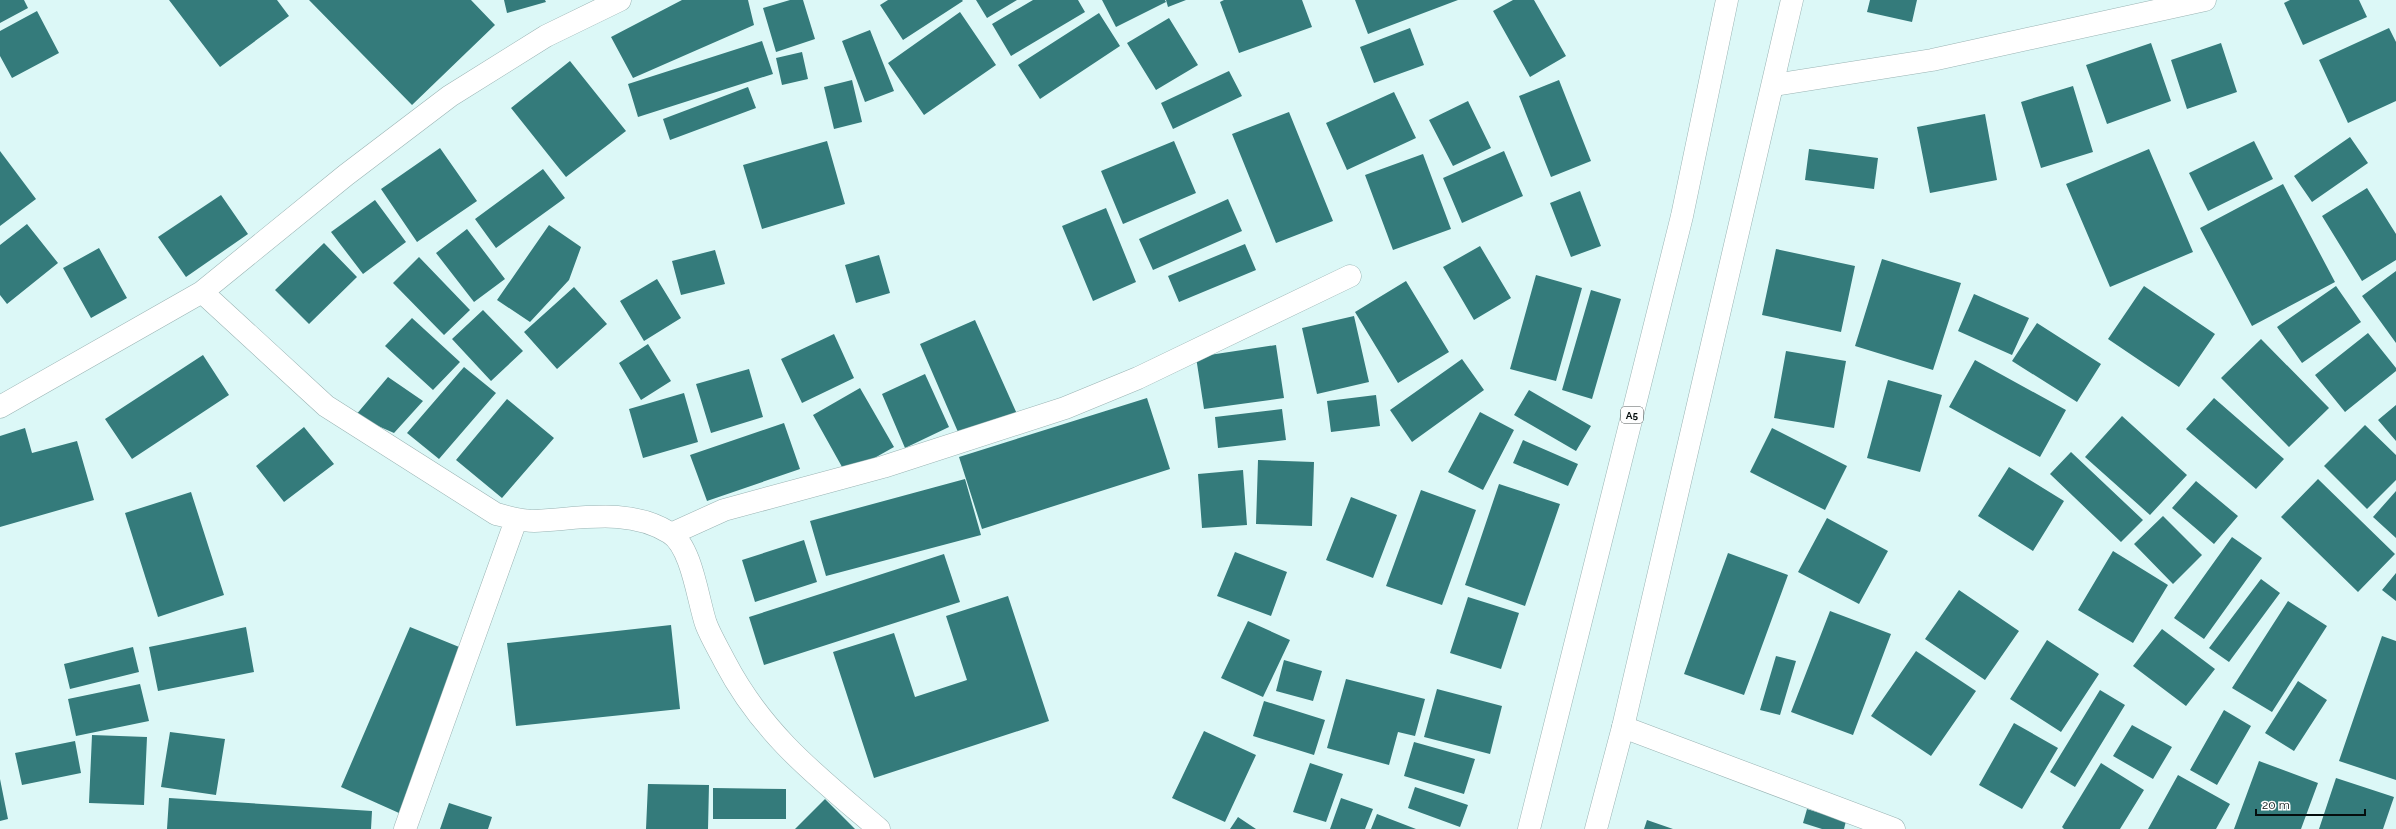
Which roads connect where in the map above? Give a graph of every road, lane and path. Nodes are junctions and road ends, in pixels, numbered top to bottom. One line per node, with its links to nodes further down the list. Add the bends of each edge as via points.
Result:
1 (620, 0): 7 (main road, via 546,36 450,96 346,175)
2 (1727, 0): 14 (main road, A5, via 1682,216)
3 (1792, 0): 5 (main road)
4 (2205, 0): 5 (main road, via 1932,60)
5 (1774, 85): 11 (main road)
6 (1350, 276): 10 (main road, via 1138,378 1065,408 883,467 724,510)
7 (202, 292): 8 (main road); 9 (main road, via 326,406 496,514)
8 (0, 407)
9 (516, 520): 10 (main road, via 597,516 625,518 650,524); 12 (main road)
10 (671, 534): 13 (main road, via 688,557 706,625 741,692 763,723 788,749)
11 (1623, 727): 15 (main road); 16 (main road)
12 (405, 829)
13 (879, 829)
14 (1529, 829)
15 (1596, 829)
16 (1894, 829)

